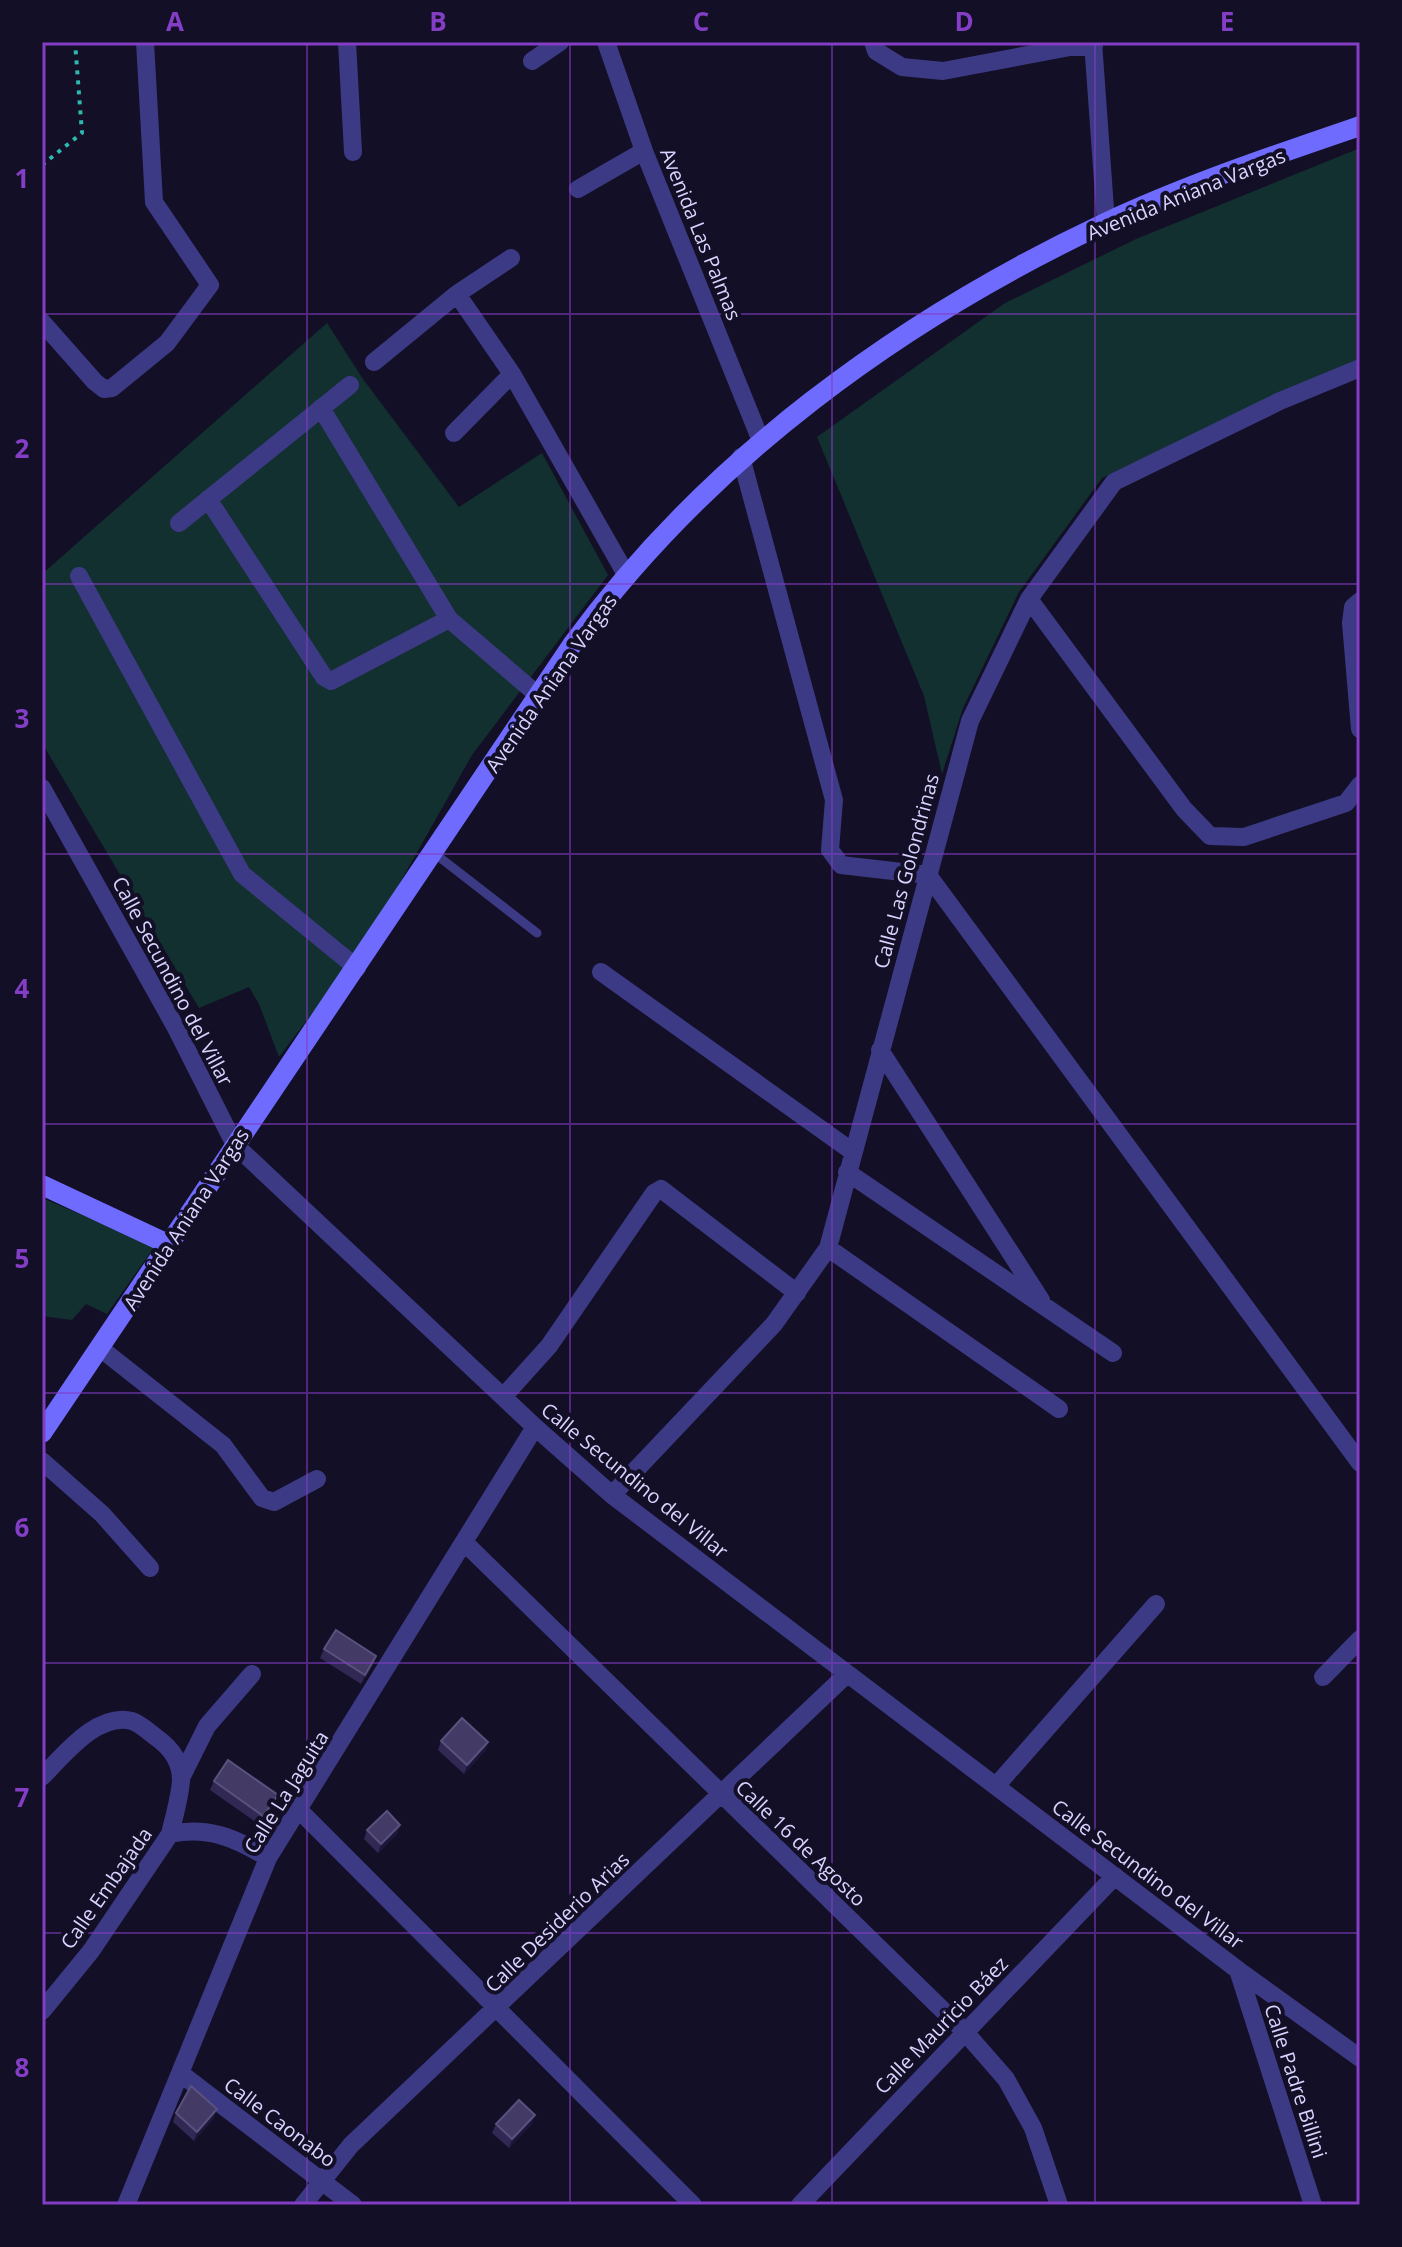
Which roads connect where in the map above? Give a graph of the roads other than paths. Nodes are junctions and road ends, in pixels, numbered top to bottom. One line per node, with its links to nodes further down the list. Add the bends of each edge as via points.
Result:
1 (145, 42): 15 (street, via 154,202 210,285 167,343 112,388 95,382)
2 (347, 42): 10 (street)
3 (560, 42): 7 (street)
4 (606, 42): 9 (street, Avenida Las Palmas)
5 (873, 42): 6 (street, via 876,51 902,67 943,71)
6 (1094, 44): 12 (street)
7 (532, 61)
8 (1360, 126): 12 (main road, Avenida Aniana Vargas)
9 (644, 151): 11 (street); 22 (street, Avenida Las Palmas)
10 (353, 152)
11 (578, 189)
12 (1106, 223): 22 (main road, Avenida Aniana Vargas, via 983,287 869,359)
13 (511, 258): 14 (street)
14 (457, 294): 16 (street); 18 (street)
15 (42, 322)
16 (374, 362)
17 (1360, 368): 28 (street, Calle Las Golondrinas, via 1114,482)
18 (512, 374): 21 (street); 27 (street)
19 (350, 385): 20 (street)
20 (321, 408): 24 (street); 30 (street)
21 (454, 433)
22 (761, 441): 23 (main road, Avenida Aniana Vargas)
23 (741, 457): 27 (main road, Avenida Aniana Vargas); 36 (street, via 834,800 833,858 841,865)
24 (208, 499): 25 (street); 30 (street, via 331,681)
25 (179, 523)
26 (79, 576): 38 (street, via 242,874)
27 (627, 576): 31 (main road, Avenida Aniana Vargas)
28 (1029, 599): 33 (street, via 1184,809 1210,836 1244,837 1346,803); 36 (street, Calle Las Golondrinas, via 970,721)
29 (1360, 601): 32 (street, via 1353,607 1351,623)
30 (449, 619): 31 (street)
31 (539, 696): 35 (main road, Avenida Aniana Vargas)
32 (1360, 729)
33 (1360, 785)
34 (42, 788): 41 (street, Calle Secundino del Villar)
35 (434, 853): 37 (lane); 38 (main road, Avenida Aniana Vargas)
36 (928, 875): 40 (street, Calle Las Golondrinas); 56 (street)
37 (537, 933)
38 (357, 968): 41 (main road, Avenida Aniana Vargas)
39 (601, 972): 42 (street)
40 (880, 1050): 42 (street, Calle Las Golondrinas); 48 (street)
41 (235, 1145): 45 (main road, Avenida Aniana Vargas); 51 (street, Calle Secundino del Villar)
42 (853, 1152): 43 (street, Calle Las Golondrinas)
43 (847, 1172): 46 (street, Calle Las Golondrinas); 48 (street)
44 (42, 1185): 45 (main road)
45 (170, 1245): 49 (main road, Avenida Aniana Vargas)
46 (828, 1248): 47 (street, Calle Las Golondrinas); 52 (street)
47 (797, 1293): 51 (street, via 661,1189 549,1346); 58 (street, Calle Las Golondrinas)
48 (1046, 1307): 50 (street)
49 (100, 1348): 54 (main road, Avenida Aniana Vargas); 57 (street, via 223,1445 262,1498 274,1502)
50 (1113, 1353)
51 (503, 1397): 53 (street, Calle Secundino del Villar)
52 (1059, 1409)
53 (535, 1427): 58 (street, Calle Secundino del Villar); 59 (street, Calle La Jaguita)
54 (42, 1433)
55 (42, 1461): 60 (street, via 102,1514)
56 (1360, 1463)
57 (317, 1479)
58 (612, 1495): 64 (street, Calle Secundino del Villar)
59 (465, 1543): 69 (street, Calle 16 de Agosto); 70 (street, Calle La Jaguita)
60 (150, 1568)
61 (1156, 1604): 68 (street)
62 (1360, 1639): 65 (street)
63 (252, 1674): 67 (street, via 207,1726)
64 (846, 1675): 68 (street, Calle Secundino del Villar); 69 (street, Calle Desiderio Arias)
65 (1323, 1677)
66 (42, 1777): 67 (street, via 80,1741 117,1719 135,1722 167,1746)
67 (181, 1778): 71 (street)
68 (996, 1786): 73 (street, Calle Secundino del Villar)
69 (721, 1796): 75 (street, Calle Desiderio Arias); 77 (street, Calle 16 de Agosto)
70 (300, 1811): 72 (street, Calle La Jaguita); 75 (street)
71 (170, 1834): 72 (street, Calle Embajada, via 193,1829 221,1834); 76 (street, Calle Embajada, via 91,1951)
72 (268, 1858): 79 (street, Calle La Jaguita)
73 (1115, 1876): 74 (street, Calle Secundino del Villar); 77 (street, Calle Mauricio Báez)
74 (1238, 1970): 78 (street, Calle Secundino del Villar); 87 (street, Calle Padre Billini)
75 (498, 2008): 80 (street, Calle Desiderio Arias, via 351,2145); 84 (street)
76 (42, 2011)
77 (965, 2032): 85 (street, Calle Mauricio Báez); 86 (street, Calle 16 de Agosto, via 1006,2079 1033,2128)
78 (1360, 2058)
79 (180, 2073): 80 (street, Calle Caonabo); 81 (street, Calle La Jaguita)
80 (321, 2181): 82 (street, Calle Desiderio Arias); 83 (street, Calle Caonabo)
81 (126, 2205)
82 (303, 2205)
83 (353, 2205)
84 (693, 2205)
85 (800, 2205)
86 (1059, 2205)
87 (1313, 2205)

